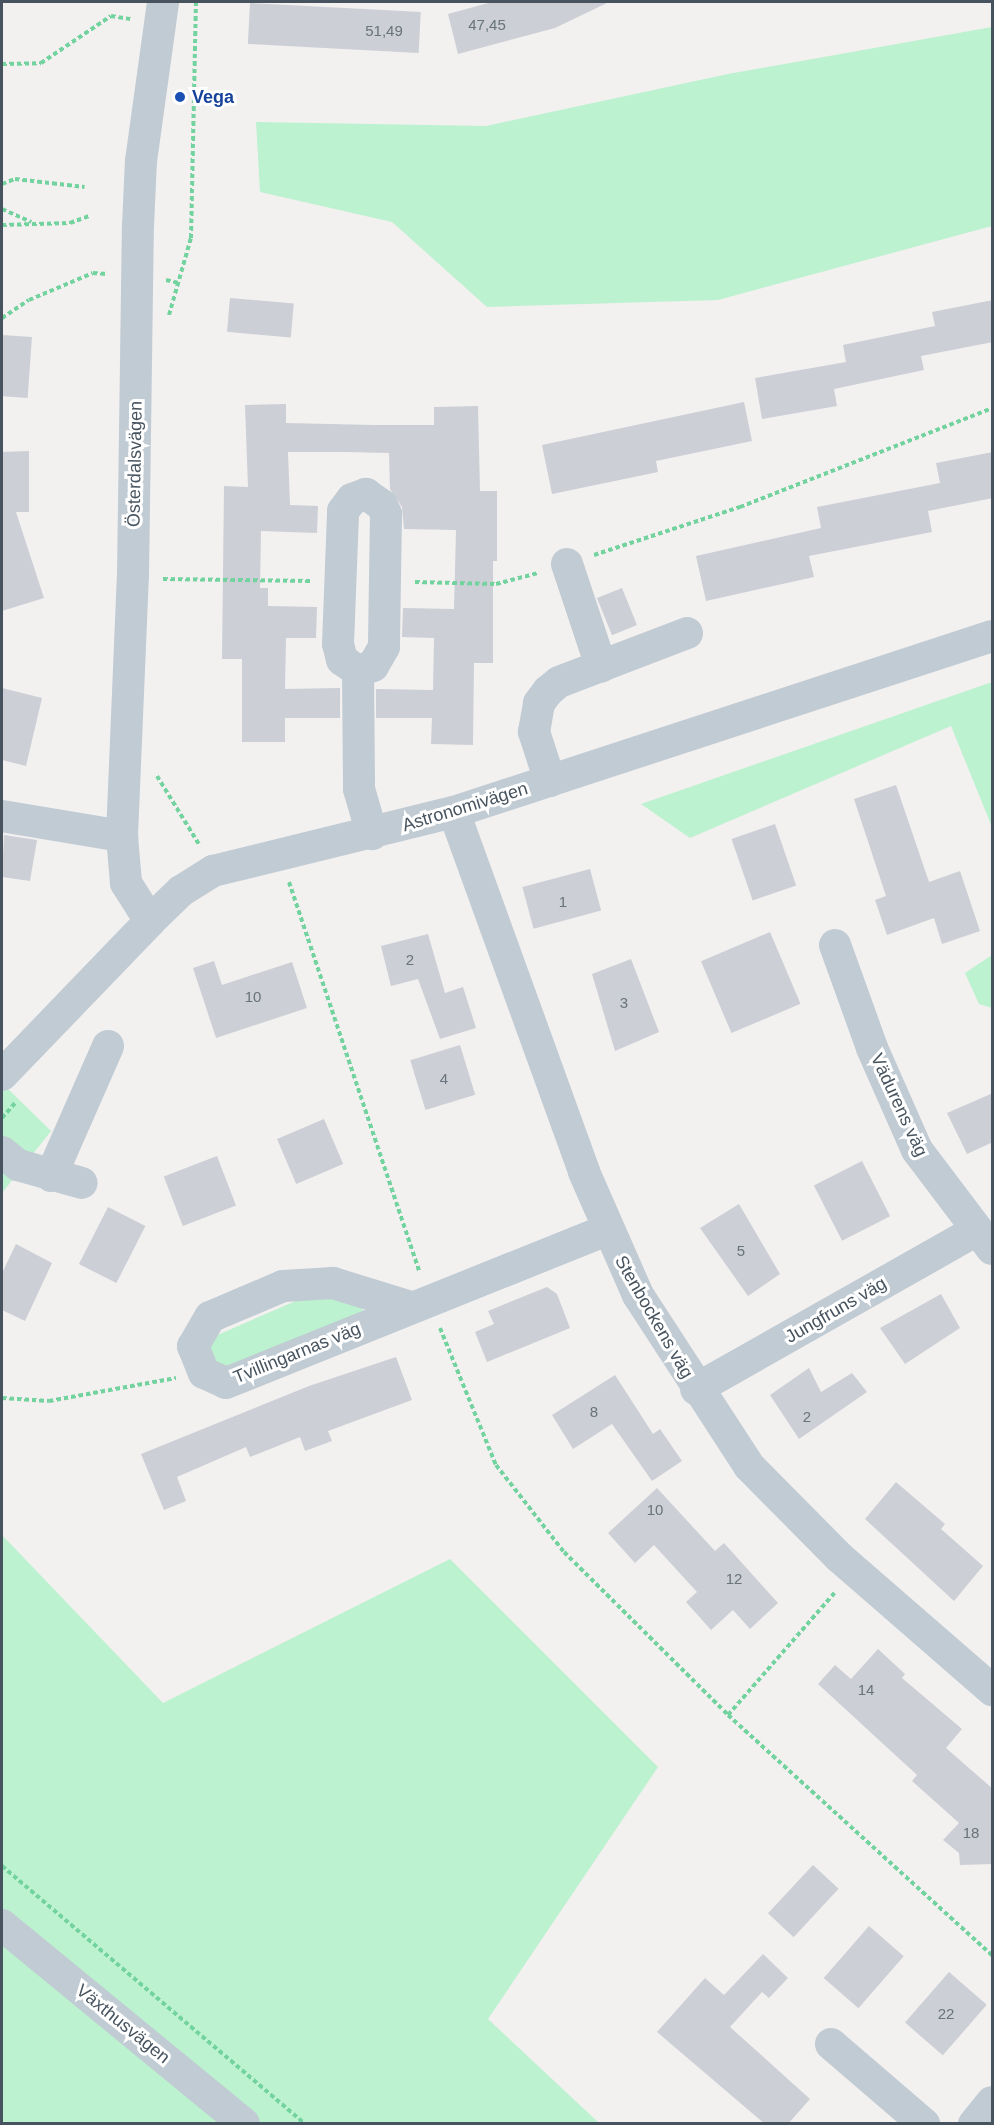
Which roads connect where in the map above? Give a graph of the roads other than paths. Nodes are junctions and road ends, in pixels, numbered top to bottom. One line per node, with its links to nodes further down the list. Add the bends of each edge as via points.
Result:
1 (162, 13): 11 (street, Österdalsvägen, via 141,161)
2 (567, 564): 5 (street)
3 (687, 633): 5 (street)
4 (993, 636): 7 (street, Astronomivägen)
5 (601, 666): 7 (street, via 559,682 539,703 534,732)
6 (358, 671): 6 (street, via 342,660 338,645 343,511 352,499 366,494 382,505 386,514 387,582 384,647 373,666); 10 (street, via 359,789)
7 (550, 781): 8 (street, Astronomivägen)
8 (454, 812): 10 (street, Astronomivägen); 19 (street, Stenbockens väg)
9 (2, 816): 11 (street)
10 (372, 834): 12 (street, Astronomivägen, via 213,871 181,891)
11 (122, 836): 12 (street, Österdalsvägen, via 126,883)
12 (150, 921): 15 (street, Astronomivägen)
13 (835, 945): 20 (street, Vädurens väg, via 872,1048 917,1150)
14 (108, 1046): 17 (street)
15 (2, 1075)
16 (2, 1152): 17 (street, via 18,1165)
17 (51, 1176): 18 (street)
18 (82, 1183)
19 (606, 1230): 21 (street, Tvillingarnas väg); 22 (street, Stenbockens väg, via 638,1295)
20 (984, 1240): 22 (street, Jungfruns väg)
21 (420, 1303): 21 (street, Tvillingarnas väg, via 333,1283 283,1286 210,1317 193,1346 204,1373 226,1383)
22 (696, 1389): 23 (street, Stenbockens väg, via 749,1466 854,1571)
23 (993, 1690)
24 (2, 1925): 27 (street, Växthusvägen)
25 (831, 2044): 28 (street)
26 (993, 2102): 29 (street)
27 (244, 2124)
28 (924, 2124)
29 (974, 2124)

